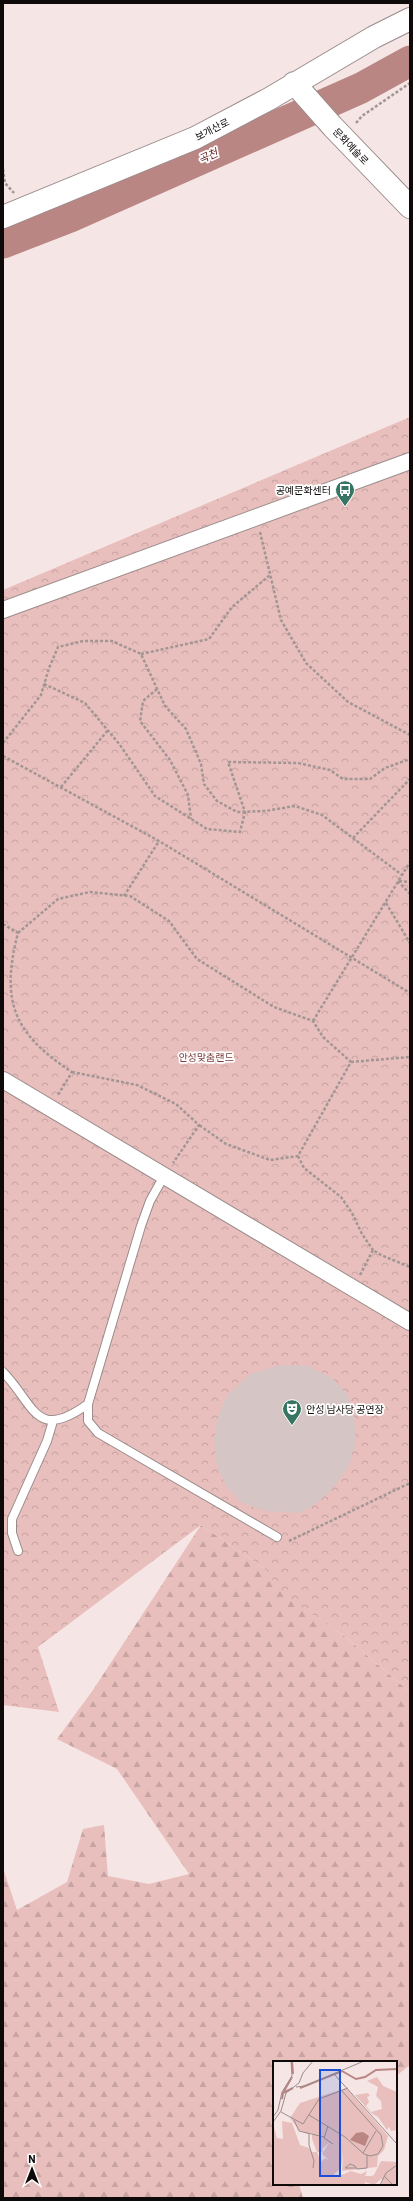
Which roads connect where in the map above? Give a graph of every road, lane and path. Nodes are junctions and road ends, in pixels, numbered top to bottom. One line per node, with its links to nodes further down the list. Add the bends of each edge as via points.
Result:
1 (410, 19): 2 (street, 보개산로, via 374,36)
2 (294, 83): 4 (street, 문화예술로); 7 (street, 보개산로, via 195,138)
3 (410, 83): 4 (path)
4 (338, 132): 6 (street, 문화예술로)
5 (3, 169): 7 (path, via 6,183)
6 (410, 207)
7 (26, 208): 8 (street, 보개산로)
8 (3, 217)
9 (410, 461): 10 (street)
10 (256, 517): 11 (path); 12 (street)
11 (270, 575): 13 (path, via 232,607 209,638); 17 (path, via 281,620 306,663 348,702)
12 (3, 610)
13 (141, 654): 14 (path, via 112,640 83,640 58,647); 15 (path)
14 (44, 684): 16 (path, via 85,703); 18 (path, via 41,695)
15 (157, 689): 23 (path, via 165,706 186,729 201,764 204,784 217,801 237,812); 24 (path, via 144,701 140,721 170,760 188,795)
16 (108, 730): 22 (path); 24 (path, via 155,796)
17 (410, 735)
18 (3, 743)
19 (3, 756): 22 (path)
20 (410, 759): 23 (path, via 385,768 370,779 343,779 330,770 298,763 228,762)
21 (410, 779): 25 (path)
22 (61, 787): 26 (path)
23 (245, 812): 24 (path, via 240,832 206,829); 25 (path, via 295,806 322,815)
24 (191, 820)
25 (353, 838): 28 (path)
26 (159, 841): 32 (path); 37 (path)
27 (410, 862): 28 (path)
28 (402, 875): 29 (path)
29 (398, 881): 30 (path); 31 (path); 33 (path)
30 (410, 882)
31 (410, 894)
32 (124, 896): 35 (path, via 90,892 58,899); 39 (path, via 130,896 169,921 197,959 274,1007)
33 (386, 902): 36 (path); 37 (path)
34 (3, 924): 35 (path)
35 (18, 933): 42 (path, via 10,984 14,1012 27,1035 49,1057)
36 (410, 943)
37 (351, 959): 38 (path); 39 (path)
38 (410, 993)
39 (313, 1021): 41 (path, via 323,1037)
40 (410, 1058): 41 (path)
41 (351, 1062): 46 (path)
42 (72, 1072): 44 (path); 45 (path, via 137,1085 176,1104)
43 (3, 1080): 44 (street)
44 (50, 1108): 47 (street)
45 (199, 1125): 46 (path, via 226,1144 270,1160); 47 (path)
46 (298, 1156): 48 (path, via 304,1168 342,1197 362,1234)
47 (164, 1176): 50 (street); 53 (lane, via 150,1201 141,1226)
48 (374, 1250): 49 (path); 50 (path)
49 (410, 1267)
50 (353, 1289): 51 (street)
51 (410, 1322)
52 (3, 1372): 54 (lane, via 36,1415)
53 (88, 1404): 54 (lane, via 71,1417); 56 (lane, via 88,1422 98,1433)
54 (53, 1422): 57 (lane, via 12,1519 12,1533)
55 (410, 1484): 56 (path, via 304,1535 289,1540)
56 (277, 1537)
57 (18, 1551)

